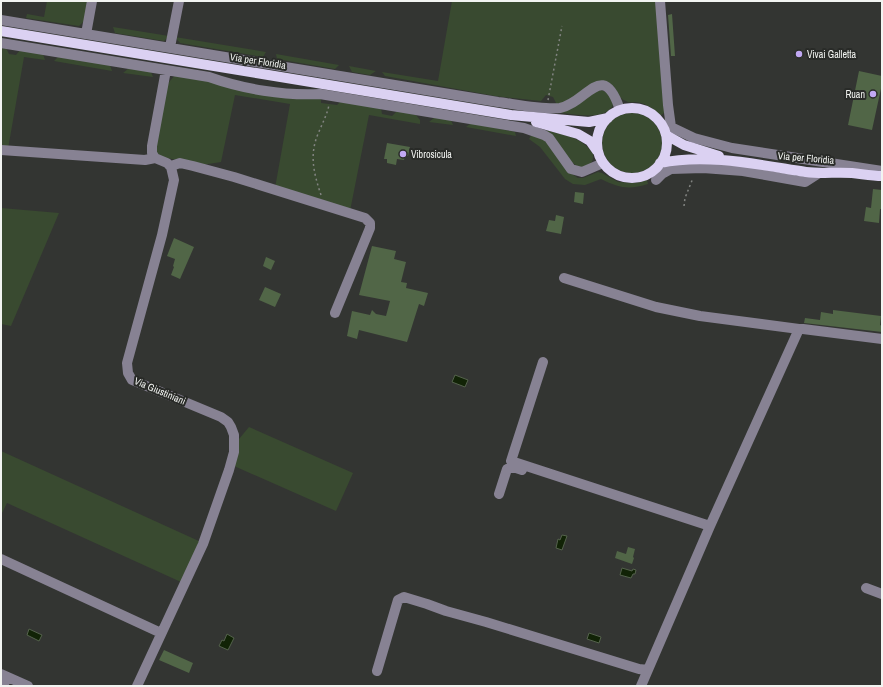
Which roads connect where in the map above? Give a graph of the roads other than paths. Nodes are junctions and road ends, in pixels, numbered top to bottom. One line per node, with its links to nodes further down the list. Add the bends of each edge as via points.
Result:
1 (92, 1): 6 (street)
2 (179, 1): 8 (street)
3 (660, 1): 17 (street, via 671,127 694,138 732,148)
4 (1, 20): 6 (street)
5 (1, 31): 11 (main road, Via per Floridia)
6 (86, 34): 8 (street)
7 (1, 43): 9 (street)
8 (170, 47): 10 (street, via 546,108 567,106 594,87 607,86 612,91)
9 (166, 70): 16 (street, via 152,146); 18 (street, via 267,91 297,95 320,94 524,128 549,138 571,169 582,172)
10 (620, 110): 12 (main road); 13 (main road, via 644,110 662,124)
11 (511, 115): 12 (main road, via 589,122); 15 (main road, via 578,134 590,141)
12 (608, 118): 15 (main road, via 598,134)
13 (666, 135): 19 (main road, via 666,150); 20 (main road, via 684,145)
14 (1, 150): 16 (street, via 145,160)
15 (598, 153): 18 (main road)
16 (155, 158): 21 (street)
17 (807, 160): 22 (street); 23 (street); 25 (street, via 816,165)
18 (603, 163): 19 (main road, via 616,174 632,178 643,176)
19 (660, 163): 20 (main road, via 687,160)
20 (742, 163): 23 (main road, Via per Floridia)
21 (171, 167): 31 (street, via 180,163 193,166 365,218 370,223 370,228); 40 (street, Via Giustiniani, via 174,180 127,363 128,373 132,380 221,417 232,427 235,443 229,470 203,544)
22 (882, 171)
23 (806, 172): 24 (main road, Via per Floridia)
24 (818, 173): 25 (main road, Via per Floridia); 29 (street, via 805,182 722,168 692,168 671,169)
25 (851, 173): 26 (main road, Via per Floridia)
26 (868, 176): 27 (main road); 28 (main road)
27 (882, 176)
28 (882, 179)
29 (656, 180)
30 (564, 278): 32 (street, via 656,307 700,316)
31 (335, 313)
32 (798, 329): 33 (street); 36 (street)
33 (882, 338)
34 (543, 362): 36 (street, via 511,461)
35 (499, 494): 36 (street, via 507,469 513,467)
36 (709, 529): 41 (street)
37 (1, 559): 40 (street)
38 (866, 588): 39 (street)
39 (882, 594)
40 (161, 633): 45 (street, Via Giustiniani)
41 (648, 670): 42 (street, via 404,597 398,600); 46 (street)
42 (377, 671)
43 (3, 678): 44 (street)
44 (28, 686)
45 (137, 686)
46 (641, 686)

